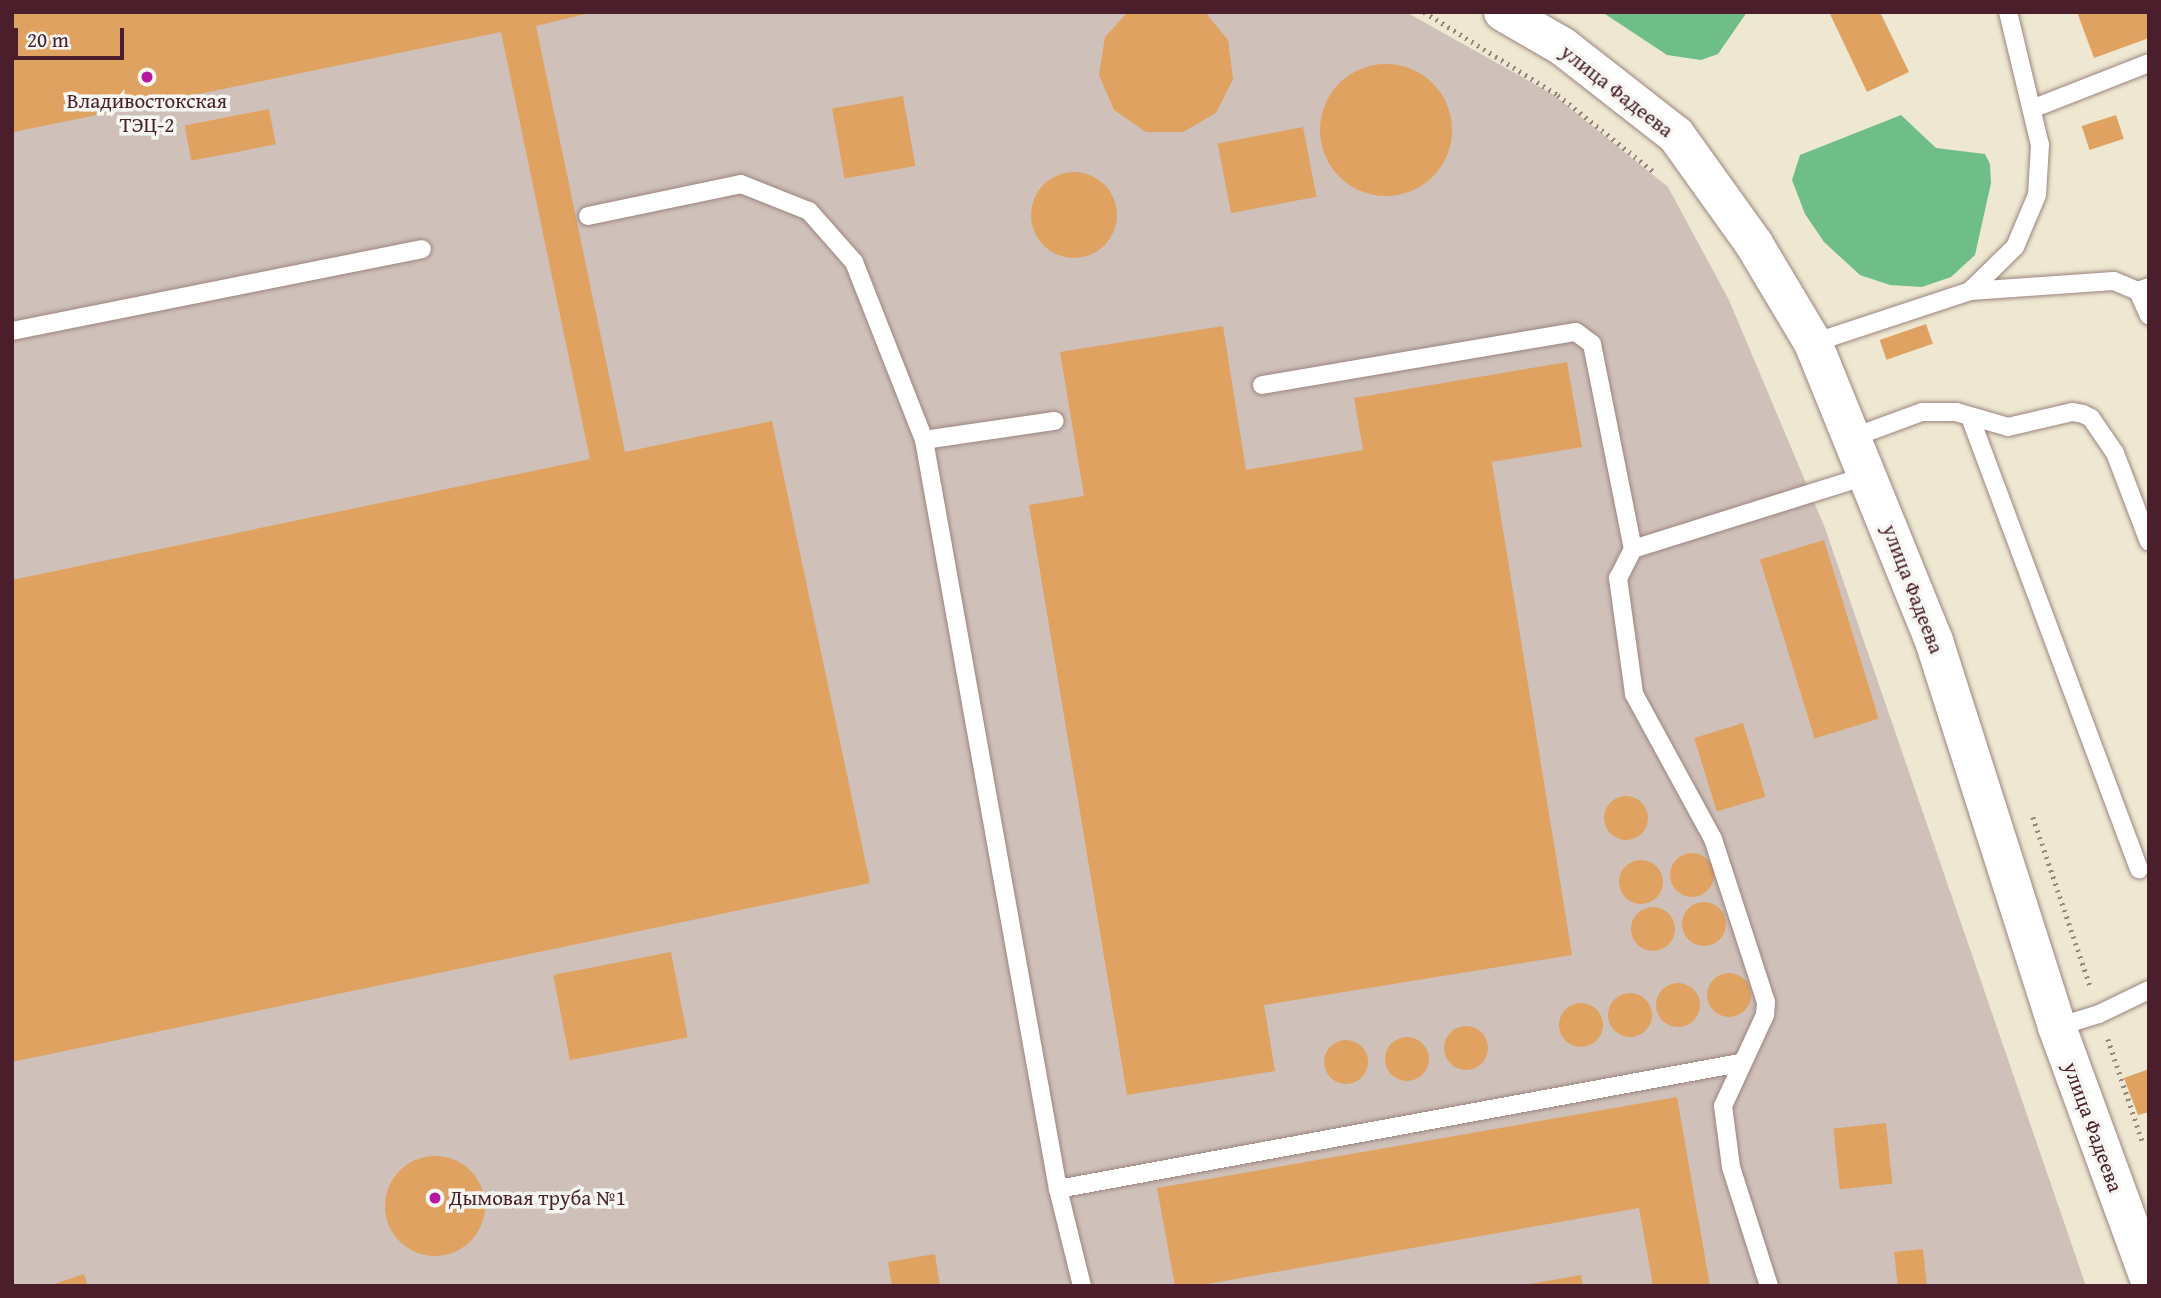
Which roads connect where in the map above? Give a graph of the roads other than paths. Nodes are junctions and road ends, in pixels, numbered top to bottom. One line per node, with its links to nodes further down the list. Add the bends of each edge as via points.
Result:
1 (1503, 12): 11 (main road, улица Фадеева, via 1562,46 1676,135 1754,244)
2 (2008, 12): 4 (lane)
3 (2149, 63): 4 (lane)
4 (2034, 108): 8 (lane, via 2039,170 2028,222 2015,247)
5 (588, 216): 16 (lane, via 741,184 809,211 854,262)
6 (422, 249): 10 (lane)
7 (2143, 289): 8 (lane, via 2114,281); 9 (lane)
8 (1970, 291): 11 (lane)
9 (2149, 316)
10 (12, 331)
11 (1813, 343): 15 (main road, улица Фадеева)
12 (1262, 385): 19 (lane, via 1576,332 1592,344)
13 (1970, 417): 15 (lane, via 1922,412); 18 (lane, via 2008,428 2072,412 2091,418 2115,453); 20 (lane)
14 (1055, 421): 16 (lane)
15 (1854, 437): 17 (main road, улица Фадеева)
16 (924, 440): 24 (lane)
17 (1869, 475): 19 (lane); 22 (main road, улица Фадеева, via 1946,675)
18 (2149, 542)
19 (1633, 549): 23 (lane, via 1618,578 1634,694 1713,839 1766,1002 1765,1015)
20 (2140, 869)
21 (2149, 990): 22 (lane, via 2099,1014)
22 (2057, 1027): 25 (main road, улица Фадеева)
23 (1740, 1063): 24 (lane); 27 (lane, via 1723,1106 1731,1167)
24 (1058, 1189): 26 (lane)
25 (2149, 1278)
26 (1082, 1286)
27 (1769, 1286)

